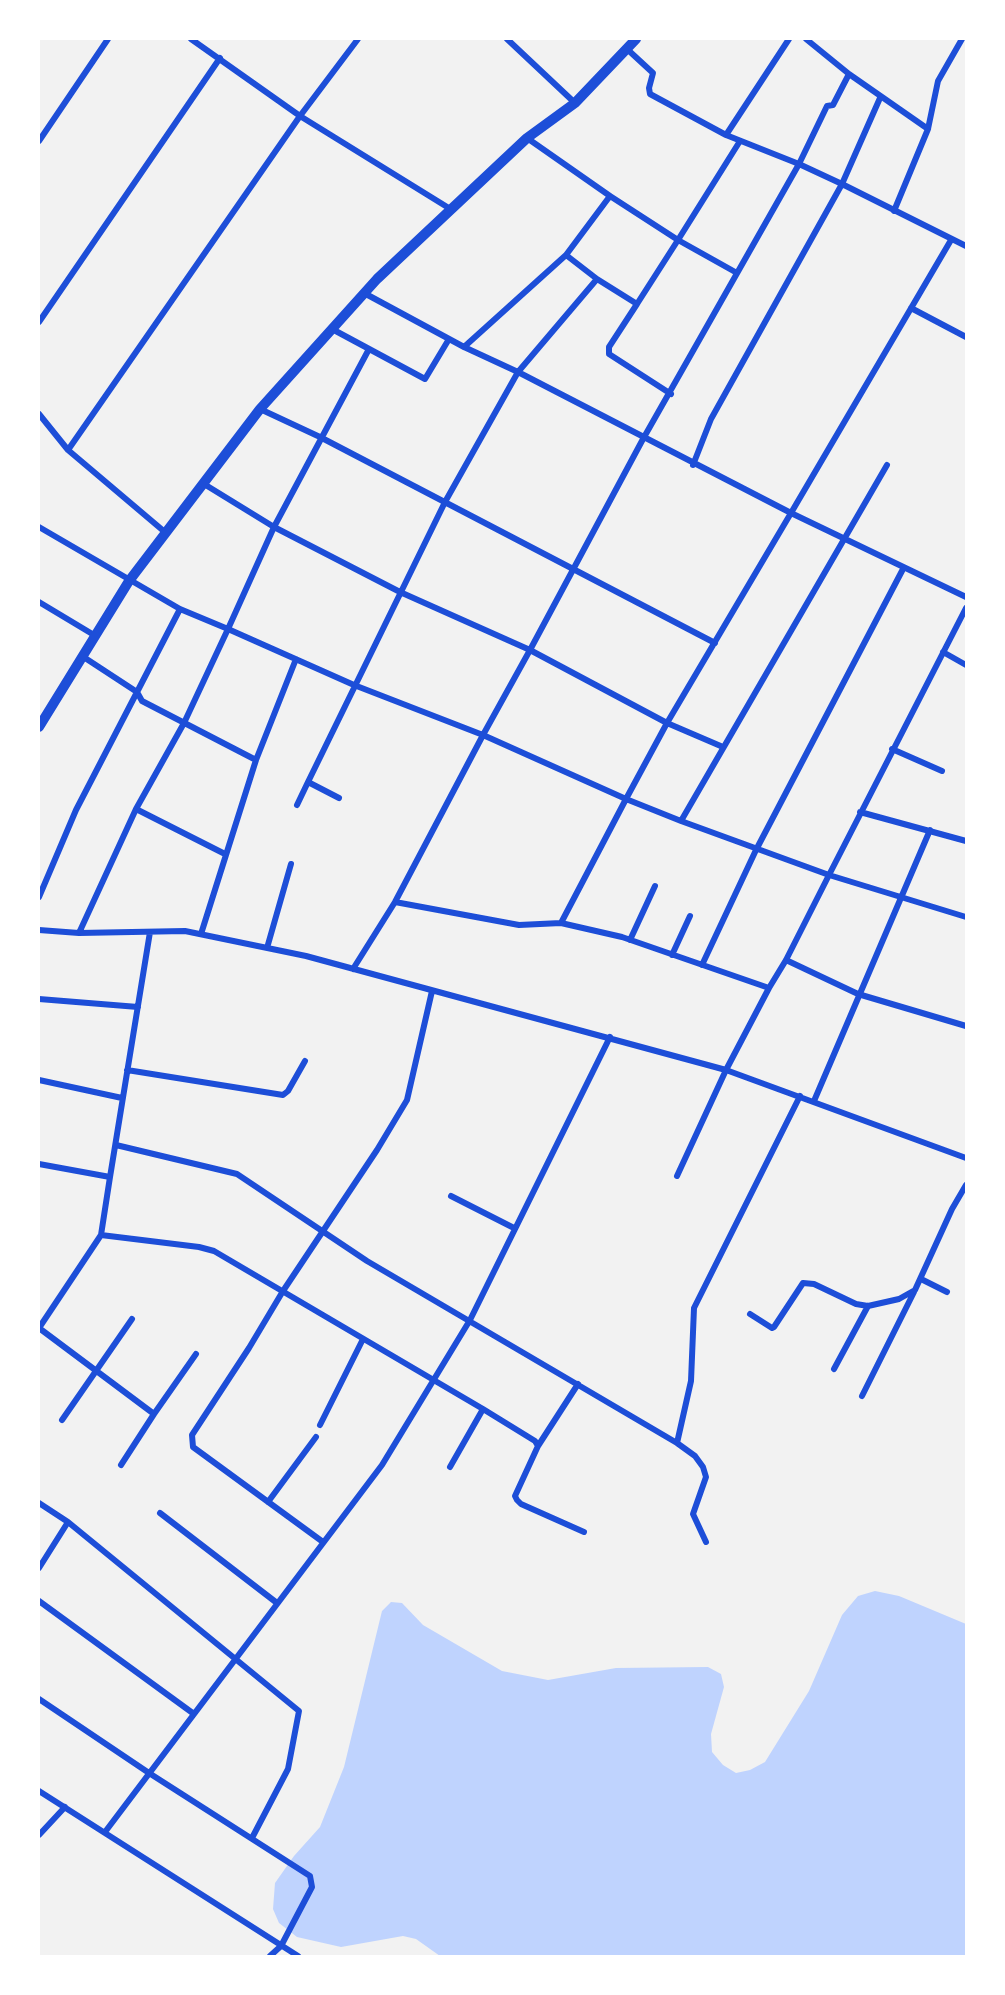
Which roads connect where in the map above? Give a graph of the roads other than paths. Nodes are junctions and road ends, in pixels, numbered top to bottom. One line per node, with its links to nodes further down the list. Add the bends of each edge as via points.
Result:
1 (108, 39): 18 (street)
2 (191, 39): 10 (street)
3 (358, 39): 14 (street)
4 (507, 39): 13 (street)
5 (636, 39): 9 (street)
6 (789, 39): 16 (street)
7 (806, 39): 11 (street)
8 (962, 39): 15 (street, via 938,81)
9 (627, 49): 13 (street); 16 (street, via 653,73 650,94)
10 (220, 58): 14 (street); 34 (street)
11 (849, 74): 12 (street); 20 (street, via 833,105 827,106)
12 (880, 98): 15 (street); 21 (street)
13 (575, 103): 17 (street)
14 (300, 116): 23 (street); 46 (street)
15 (928, 129): 24 (street)
16 (726, 135): 19 (street)
17 (527, 138): 22 (street); 23 (street)
18 (39, 141)
19 (740, 141): 20 (street); 25 (street)
20 (799, 164): 21 (street); 29 (street)
21 (842, 184): 24 (street); 47 (street, via 711,419)
22 (610, 196): 25 (street); 28 (street)
23 (452, 210): 31 (street)
24 (894, 211): 26 (street)
25 (678, 240): 29 (street); 32 (street)
26 (951, 240): 27 (street); 33 (street)
27 (966, 246)
28 (566, 255): 30 (street); 38 (street)
29 (737, 273): 41 (street)
30 (597, 279): 32 (street); 40 (street)
31 (364, 293): 35 (street); 37 (street)
32 (637, 304): 41 (street, via 609,347 609,354)
33 (911, 308): 36 (street); 51 (street)
34 (39, 322)
35 (332, 329): 39 (street); 42 (street)
36 (966, 337)
37 (449, 339): 38 (street); 39 (street, via 426,378)
38 (464, 347): 40 (street)
39 (369, 349): 44 (street)
40 (518, 372): 45 (street); 50 (street)
41 (671, 394): 45 (street)
42 (260, 409): 44 (street); 49 (street)
43 (39, 414): 46 (street)
44 (320, 437): 50 (street); 53 (street)
45 (644, 439): 47 (street); 56 (street)
46 (68, 450): 54 (street)
47 (693, 465): 51 (street)
48 (887, 465): 55 (street)
49 (204, 484): 53 (street); 54 (street)
50 (445, 502): 56 (street); 59 (street)
51 (791, 513): 55 (street); 66 (street)
52 (39, 527): 58 (street)
53 (274, 527): 59 (street); 64 (street)
54 (166, 533): 58 (street)
55 (845, 539): 57 (street); 78 (street)
56 (575, 569): 66 (street); 67 (street)
57 (903, 569): 60 (street); 91 (street)
58 (129, 581): 62 (street); 65 (street)
59 (400, 592): 67 (street); 72 (street)
60 (966, 597)
61 (39, 602): 65 (street)
62 (180, 609): 64 (street); 73 (street)
63 (966, 610): 68 (street)
64 (228, 629): 70 (street); 74 (street)
65 (94, 635): 69 (street)
66 (715, 643): 75 (street)
67 (530, 650): 75 (street); 77 (street)
68 (943, 652): 71 (street); 79 (street)
69 (82, 656): 73 (street); 76 (street)
70 (296, 659): 72 (street); 80 (street)
71 (966, 665)
72 (354, 686): 77 (street); 82 (street)
73 (137, 692): 74 (street, via 142,701); 97 (street, via 76,810)
74 (184, 723): 80 (street); 86 (street)
75 (667, 723): 78 (street); 84 (street)
76 (39, 727)
77 (483, 735): 84 (street); 98 (street)
78 (723, 747): 88 (street)
79 (892, 749): 81 (street); 87 (street)
80 (256, 760): 92 (street)
81 (942, 771)
82 (308, 782): 83 (street); 85 (street)
83 (339, 798)
84 (626, 799): 88 (street); 101 (street)
85 (297, 805)
86 (136, 809): 92 (street); 104 (street)
87 (860, 812): 89 (street); 94 (street)
88 (681, 821): 91 (street)
89 (930, 830): 90 (street); 96 (street)
90 (966, 841)
91 (756, 850): 94 (street); 110 (street)
92 (225, 854): 105 (street)
93 (291, 864): 107 (street)
94 (829, 875): 96 (street); 109 (street)
95 (655, 886): 106 (street)
96 (902, 895): 100 (street); 114 (street)
97 (39, 897)
98 (395, 902): 101 (street, via 519,925); 111 (street)
99 (690, 916): 108 (street)
100 (966, 917)
101 (561, 923): 106 (street)
102 (39, 930): 104 (street)
103 (150, 932): 104 (street); 105 (street); 116 (street)
104 (79, 933)
105 (201, 934): 107 (street)
106 (630, 940): 108 (street)
107 (267, 948): 111 (street)
108 (672, 955): 110 (street)
109 (786, 960): 112 (street); 114 (street)
110 (702, 965): 112 (street)
111 (353, 969): 113 (street)
112 (769, 988): 121 (street)
113 (432, 991): 118 (street); 134 (street, via 407,1100)
114 (858, 994): 117 (street); 125 (street)
115 (39, 999): 116 (street)
116 (138, 1008): 120 (street)
117 (966, 1026)
118 (610, 1037): 121 (street); 133 (street)
119 (305, 1061): 120 (street, via 283,1095)
120 (127, 1070): 124 (street)
121 (726, 1070): 123 (street); 129 (street)
122 (39, 1080): 124 (street)
123 (800, 1096): 125 (street); 157 (street, via 694,1308 691,1381)
124 (122, 1098): 126 (street)
125 (814, 1101): 127 (street)
126 (116, 1145): 130 (street); 134 (street, via 237,1174)
127 (966, 1158)
128 (39, 1164): 130 (street)
129 (677, 1176)
130 (110, 1177): 135 (street)
131 (966, 1185): 136 (street)
132 (451, 1196): 133 (street)
133 (514, 1228): 143 (street)
134 (322, 1233): 138 (street); 143 (street)
135 (101, 1235): 138 (street, via 214,1251); 144 (street)
136 (921, 1279): 137 (street); 139 (street)
137 (915, 1290): 140 (street, via 899,1299); 151 (street)
138 (283, 1291): 145 (street); 161 (street, via 191,1441 193,1447)
139 (947, 1292)
140 (868, 1306): 141 (street, via 803,1283 774,1327); 147 (street)
141 (750, 1314)
142 (132, 1319): 148 (street)
143 (470, 1320): 149 (street); 150 (street)
144 (39, 1328): 148 (street)
145 (363, 1339): 149 (street); 155 (street)
146 (196, 1354): 153 (street)
147 (834, 1369)
148 (96, 1371): 153 (street); 154 (street)
149 (435, 1380): 152 (street); 166 (street, via 381,1466)
150 (578, 1384): 157 (street); 158 (street)
151 (862, 1396)
152 (483, 1409): 158 (street); 160 (street)
153 (154, 1414): 159 (street)
154 (62, 1420)
155 (320, 1425)
156 (316, 1437): 161 (street)
157 (677, 1443): 167 (street, via 703,1467 706,1478 693,1514)
158 (538, 1446): 165 (street, via 515,1496 517,1500)
159 (121, 1465)
160 (450, 1467)
161 (268, 1502): 166 (street)
162 (39, 1503): 164 (street)
163 (160, 1513): 170 (street)
164 (68, 1522): 168 (street); 171 (street)
165 (584, 1532)
166 (323, 1542): 170 (street)
167 (706, 1542)
168 (39, 1568)
169 (39, 1601): 173 (street)
170 (277, 1604): 171 (street)
171 (236, 1658): 173 (street); 179 (street, via 299,1711 288,1769)
172 (39, 1699): 174 (street)
173 (194, 1714): 174 (street)
174 (149, 1773): 177 (street); 179 (street)
175 (39, 1791): 176 (street)
176 (65, 1807): 177 (street); 178 (street)
177 (105, 1832): 180 (street)
178 (39, 1835)
179 (252, 1839): 180 (street, via 313,1880)
180 (281, 1946): 181 (street); 182 (street)
181 (270, 1956)
182 (298, 1956)

